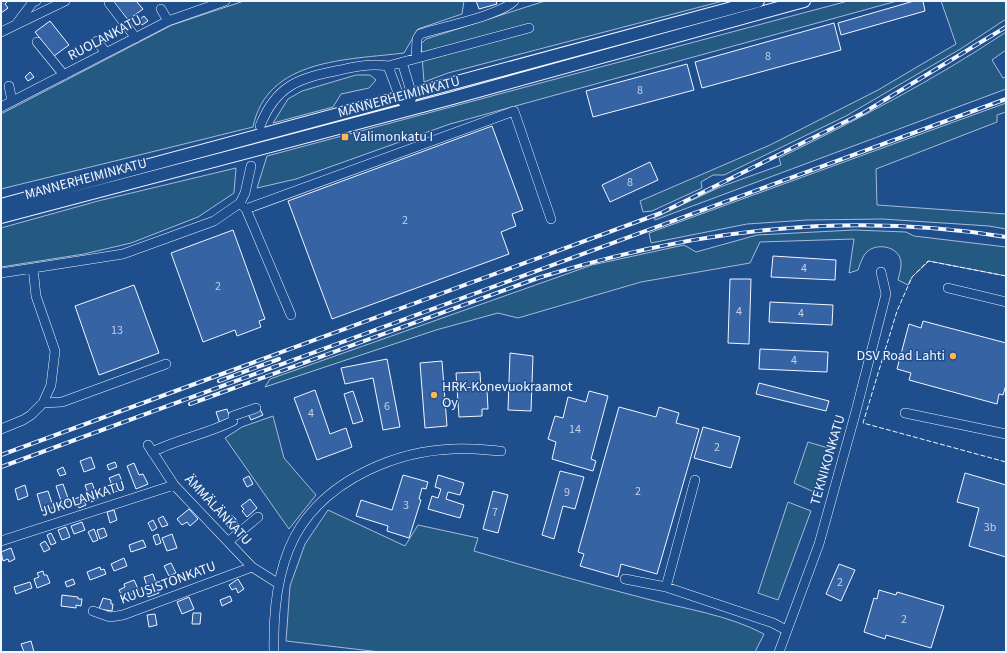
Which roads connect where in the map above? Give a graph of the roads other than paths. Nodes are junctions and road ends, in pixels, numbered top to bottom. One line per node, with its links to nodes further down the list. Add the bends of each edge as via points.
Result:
1 (34, 1): 11 (street)
2 (65, 1): 11 (street)
3 (758, 1): 23 (main road, MANNERHEIMINKATU)
4 (804, 1): 26 (main road, MANNERHEIMINKATU)
5 (222, 2): 8 (street, RUOLANKATU)
6 (515, 2): 18 (street, via 489,14 420,34 417,39)
7 (110, 3): 14 (street)
8 (206, 4): 10 (street, RUOLANKATU)
9 (161, 9): 10 (street)
10 (168, 21): 14 (street, RUOLANKATU)
11 (15, 26): 13 (street)
12 (529, 28): 18 (street)
13 (1, 32)
14 (136, 38): 17 (street, RUOLANKATU)
15 (97, 41): 17 (street)
16 (37, 42): 21 (street)
17 (106, 53): 21 (street, RUOLANKATU)
18 (416, 58): 19 (street)
19 (402, 62): 20 (street); 23 (street)
20 (388, 66): 23 (street); 27 (street, via 377,64 352,67 299,79 271,102)
21 (64, 75): 24 (street, RUOLANKATU)
22 (9, 86): 24 (street)
23 (406, 96): 26 (street); 29 (main road, MANNERHEIMINKATU)
24 (12, 102): 25 (street, RUOLANKATU)
25 (1, 107)
26 (409, 110): 31 (main road, MANNERHEIMINKATU)
27 (260, 126)
28 (251, 166): 30 (street)
29 (1, 205)
30 (243, 206): 32 (street, via 514,111); 33 (street, via 214,221 138,250); 38 (street)
31 (1, 217)
32 (551, 219)
33 (33, 268): 35 (street); 40 (street, via 36,296 55,351 51,385)
34 (881, 272): 56 (street, TEKNIKONKATU, via 886,294 856,411 819,544)
35 (1, 273)
36 (948, 288): 37 (street)
37 (1006, 302)
38 (291, 315)
39 (166, 364): 40 (street, via 62,402)
40 (43, 403): 43 (street, via 23,420)
41 (256, 408): 47 (street, ÄMMÄLÄNKATU, via 233,416 233,421 220,428 150,449)
42 (905, 413): 44 (street)
43 (1, 429)
44 (1006, 434)
45 (502, 451): 53 (street, via 453,449 412,455 379,466 344,484 317,507 301,527)
46 (695, 480): 54 (street)
47 (174, 485): 49 (street, JUKOLANKATU); 50 (street, ÄMMÄLÄNKATU)
48 (258, 517): 50 (street)
49 (1, 541)
50 (229, 541): 51 (street, ÄMMÄLÄNKATU)
51 (252, 567): 53 (street, ÄMMÄLÄNKATU); 55 (street, KUUSISTONKATU, via 123,615 110,616)
52 (625, 579): 54 (street)
53 (279, 584): 57 (street)
54 (666, 587): 56 (street)
55 (93, 611)
56 (786, 630): 58 (street, TEKNIKONKATU)
57 (274, 652)
58 (779, 652)

